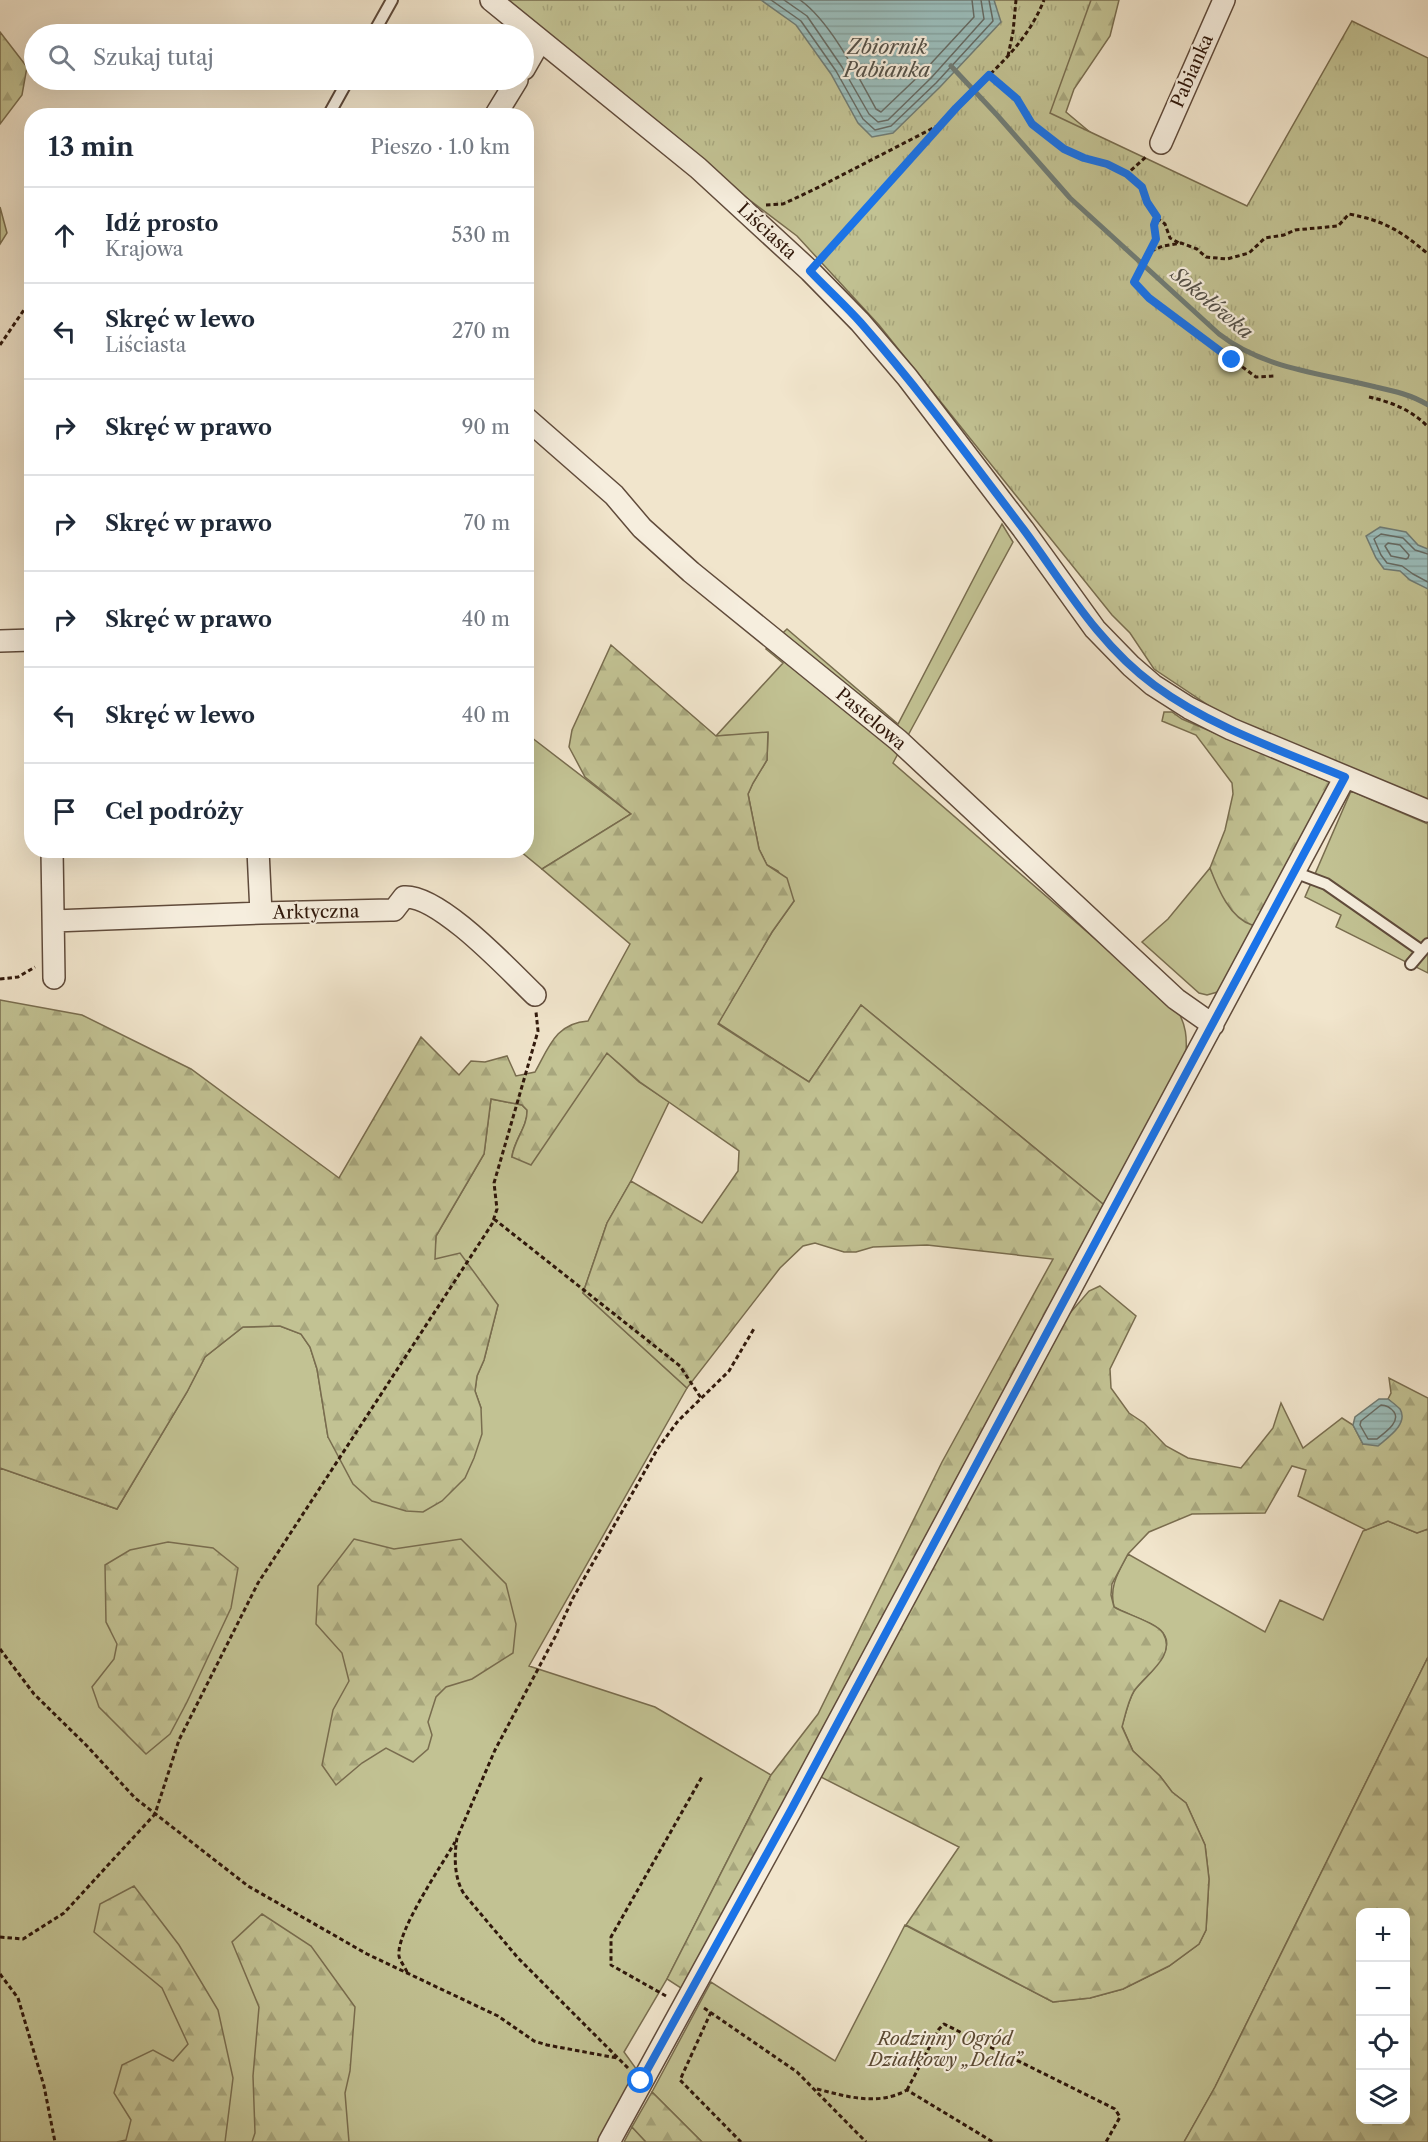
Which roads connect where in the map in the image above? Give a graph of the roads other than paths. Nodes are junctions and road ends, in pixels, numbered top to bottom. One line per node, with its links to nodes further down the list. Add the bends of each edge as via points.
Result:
1 (392, 0): 4 (lane)
2 (490, 0): 5 (street, Liściasta)
3 (1224, 0): 13 (street, Pabianka)
4 (379, 24)
5 (519, 24)
6 (534, 36): 7 (street, Liściasta)
7 (540, 41): 8 (street); 17 (street, Liściasta, via 698,168 860,322 907,377 1095,629 1131,666 1189,708)
8 (534, 52)
9 (342, 90): 11 (lane)
10 (511, 90): 12 (street)
11 (332, 108)
12 (500, 108)
13 (1161, 142)
14 (534, 425): 28 (street, Pastelowa, via 614,495 642,528 683,565 898,740 1176,999)
15 (24, 640): 16 (street)
16 (0, 641)
17 (1345, 777): 18 (street, Liściasta); 21 (street)
18 (1425, 812)
19 (52, 858): 23 (street)
20 (258, 858): 22 (street)
21 (1294, 872): 24 (lane, via 1326,884); 28 (street)
22 (261, 912): 23 (street, Arktyczna); 27 (street, Arktyczna, via 394,910 404,897 412,896 459,924)
23 (54, 921): 26 (street)
24 (1425, 947): 25 (lane)
25 (1411, 964)
26 (54, 978)
27 (535, 996)
28 (1213, 1025): 29 (street)
29 (609, 2142)

